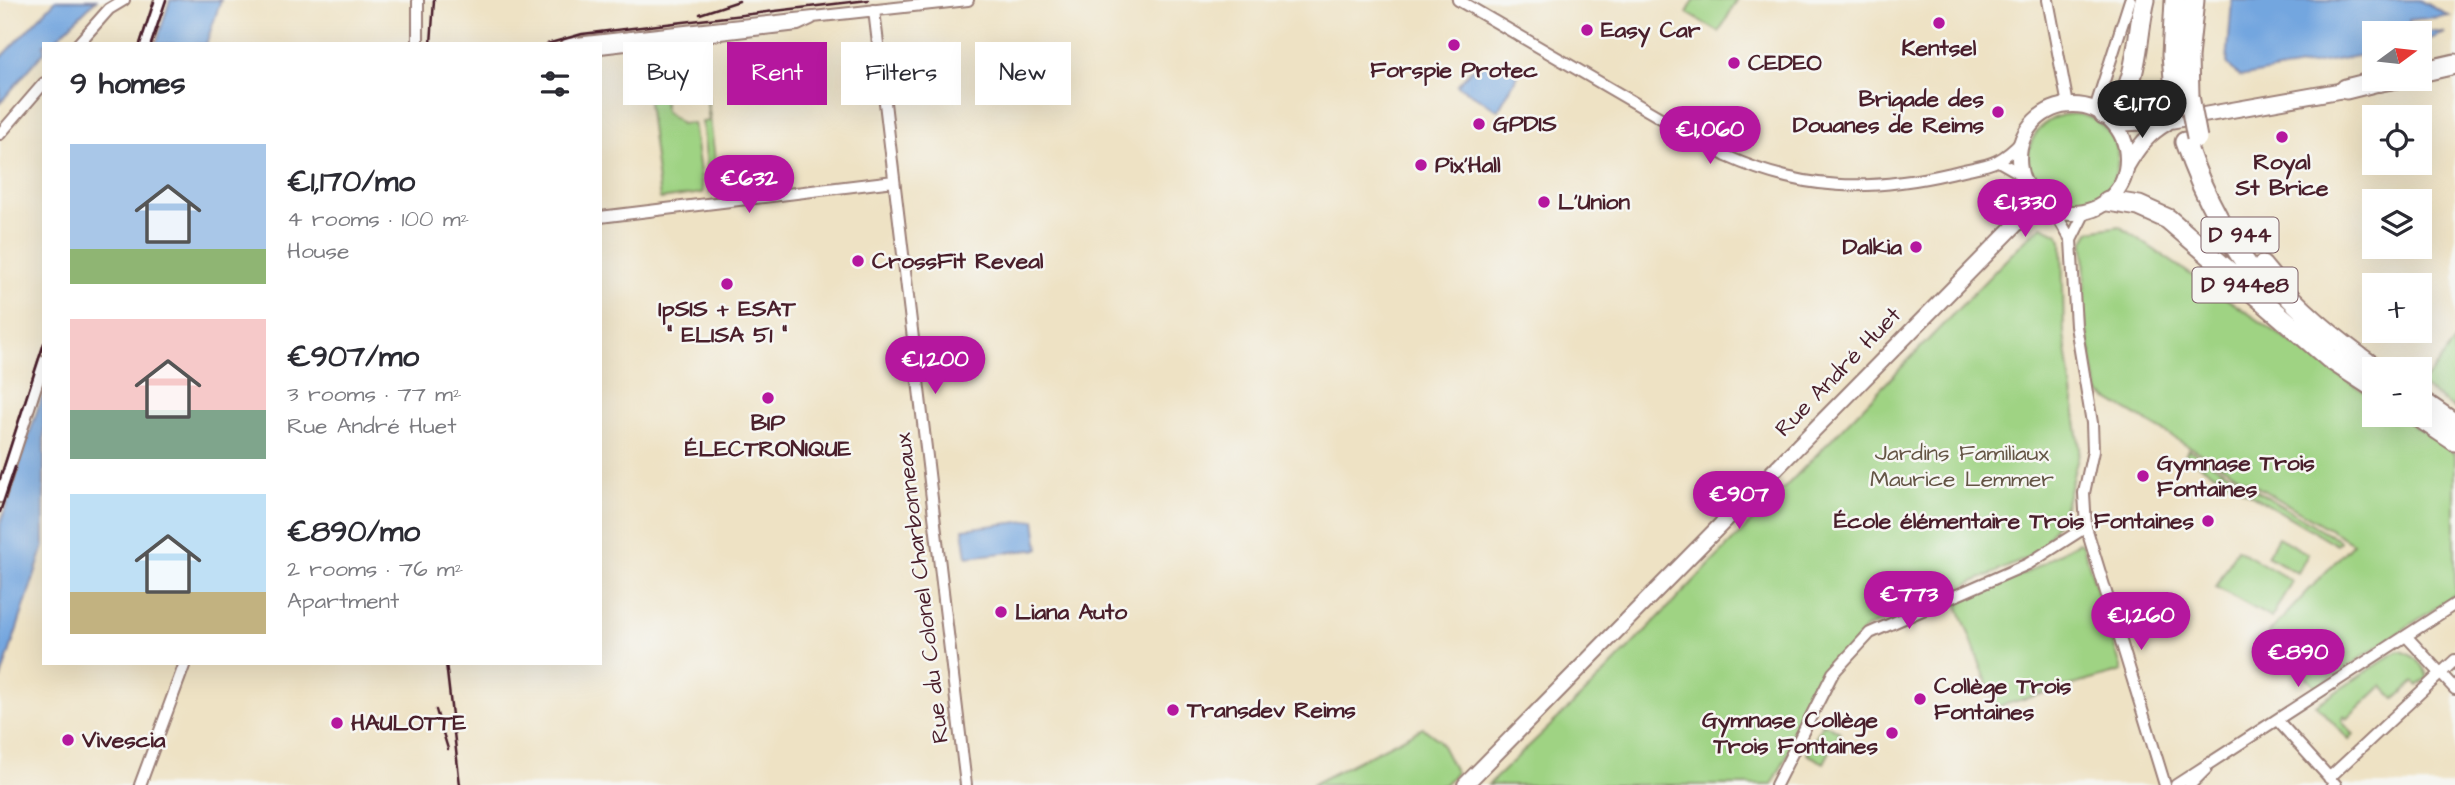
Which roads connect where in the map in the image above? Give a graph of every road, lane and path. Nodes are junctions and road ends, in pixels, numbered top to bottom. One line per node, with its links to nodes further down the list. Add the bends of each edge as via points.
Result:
1 (124, 0): 14 (street, via 109,9)
2 (160, 0): 15 (street)
3 (418, 0): 16 (street)
4 (961, 0): 12 (street)
5 (1458, 0): 33 (street, via 1726,156 1774,175 1856,187 1899,184)
6 (2048, 0): 27 (street)
7 (2130, 0): 29 (street)
8 (2145, 0): 29 (highway, via 2132,77 2113,111)
9 (2175, 0): 28 (highway, D 944, via 2172,55)
10 (2184, 0): 28 (highway, D 944)
11 (2194, 0): 28 (highway)
12 (874, 10): 13 (street); 36 (street, Rue du Colonel Charbonneaux)
13 (811, 19): 17 (street, via 797,16); 18 (street, via 798,25)
14 (80, 42)
15 (147, 42)
16 (418, 42)
17 (583, 42)
18 (602, 48)
19 (2455, 64): 21 (highway)
20 (2455, 70): 22 (street)
21 (2432, 71)
22 (2432, 73)
23 (42, 85): 30 (street)
24 (2362, 85): 26 (highway)
25 (2362, 86): 26 (street)
26 (2346, 89): 28 (street)
27 (2068, 105): 29 (street); 32 (street, via 2046,112)
28 (2179, 106): 29 (street); 31 (highway, D 944, bridge); 34 (street, via 2137,148)
29 (2105, 116): 34 (street, via 2127,151)
30 (0, 134)
31 (2191, 140): 43 (highway, D 944, via 2234,226 2284,295); 45 (highway, D 944, via 2196,175 2225,234 2260,284 2311,336)
32 (2022, 141): 33 (street); 35 (street)
33 (2000, 162): 35 (street)
34 (2127, 167): 38 (street)
35 (2021, 174): 37 (street)
36 (894, 181): 41 (street); 63 (street, Rue du Colonel Charbonneaux)
37 (2039, 201): 39 (street); 64 (street, Rue André Huet)
38 (2108, 201): 40 (street); 46 (highway, D 944e8, via 2140,206 2168,219 2329,358)
39 (2053, 209): 40 (street); 42 (street)
40 (2085, 212): 42 (street)
41 (602, 216)
42 (2071, 240): 52 (street, via 2076,326 2093,438 2084,493)
43 (2362, 358)
44 (42, 367): 51 (street)
45 (2362, 377)
46 (2362, 379)
47 (2432, 408): 48 (highway)
48 (2455, 424)
49 (2432, 426): 50 (highway)
50 (2455, 441)
51 (1, 493)
52 (2086, 527): 65 (street, via 2028,564 1870,632 1833,673); 66 (street)
53 (2455, 604): 54 (street)
54 (2406, 636): 57 (street); 59 (street)
55 (2455, 660): 57 (street)
56 (184, 665): 62 (street)
57 (2440, 674): 58 (street); 61 (street)
58 (2455, 689)
59 (2278, 722): 60 (street); 61 (street)
60 (2208, 767): 67 (street); 68 (street)
61 (2332, 781)
62 (140, 785)
63 (967, 785)
64 (1465, 785)
65 (1776, 785)
66 (2165, 785)
67 (2176, 785)
68 (2190, 785)

